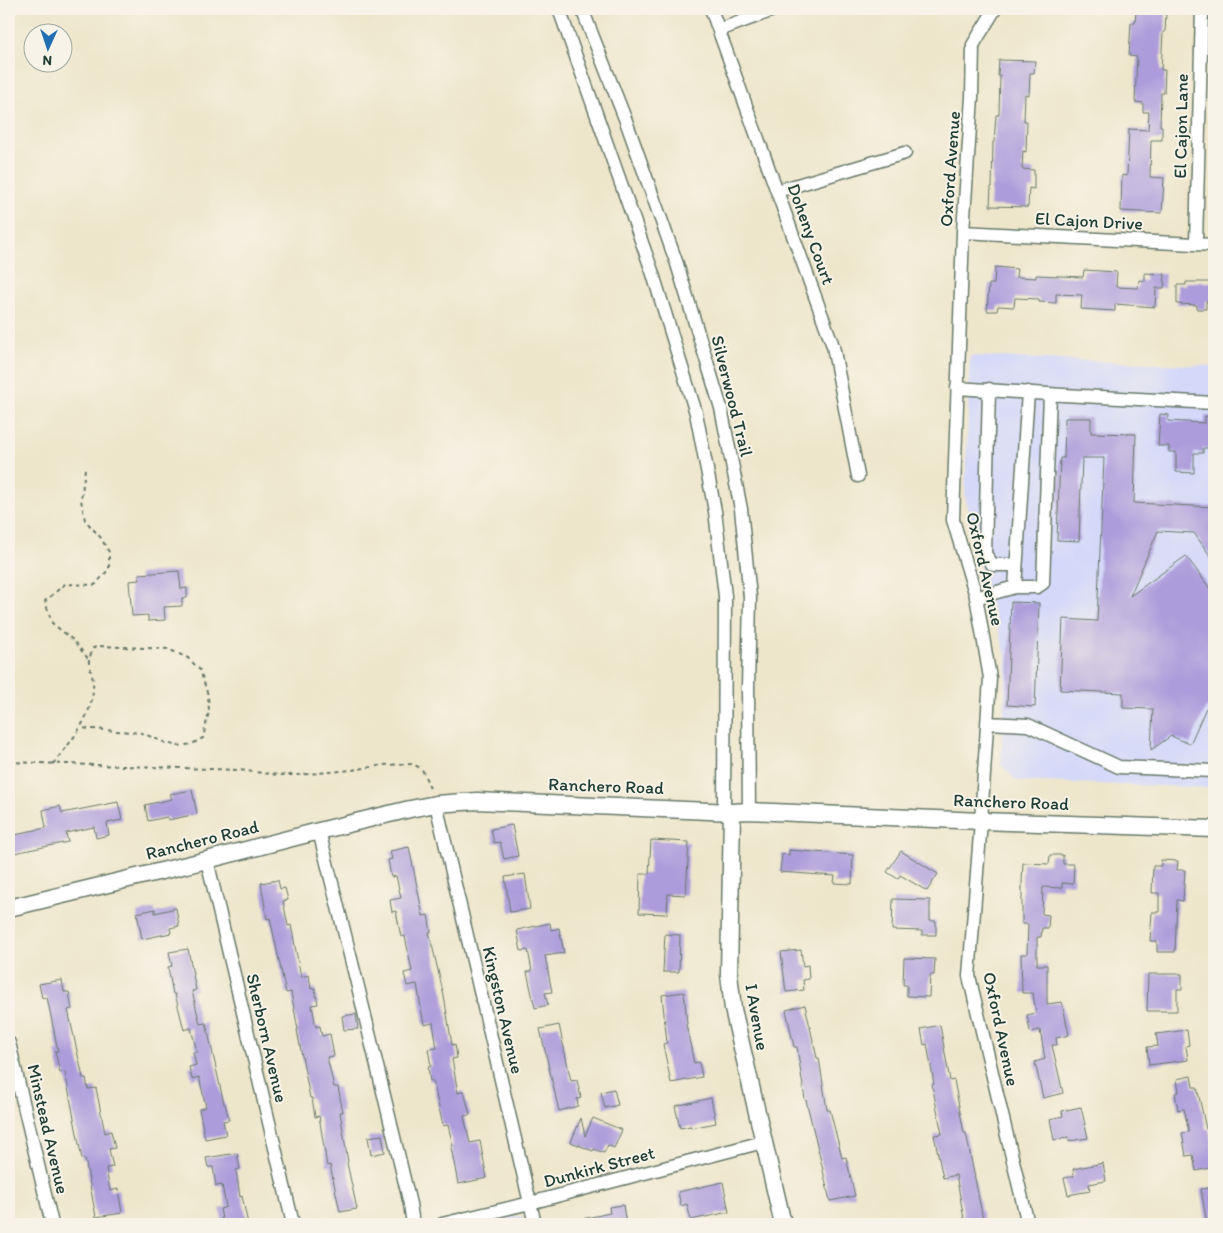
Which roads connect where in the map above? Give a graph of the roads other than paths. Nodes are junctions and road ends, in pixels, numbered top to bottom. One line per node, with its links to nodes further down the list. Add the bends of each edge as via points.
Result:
1 (559, 9): 25 (street, via 652,271 696,413 715,511 725,596)
2 (582, 9): 25 (street, Silverwood Trail, via 677,264 721,408 741,509 750,597 748,688)
3 (711, 9): 7 (street, Doheny Court)
4 (776, 9): 7 (street)
5 (995, 9): 10 (street, Oxford Avenue, via 973,46)
6 (1202, 9): 11 (street, El Cajon Lane)
7 (719, 30): 9 (street, Doheny Court)
8 (905, 152): 9 (street)
9 (777, 191): 18 (street, Doheny Court, via 833,346)
10 (963, 232): 11 (street, El Cajon Drive); 13 (street, Oxford Avenue)
11 (1196, 244): 12 (street, El Cajon Drive)
12 (1214, 245)
13 (957, 388): 14 (street); 21 (street, Oxford Avenue, via 953,520)
14 (989, 389): 15 (street); 19 (street, via 985,554 993,565)
15 (1028, 392): 16 (street); 19 (street)
16 (1050, 394): 17 (street); 20 (street, via 1043,583 1037,587)
17 (1214, 402)
18 (858, 476)
19 (1016, 565): 20 (street)
20 (1021, 587): 21 (street)
21 (976, 598): 22 (street, Oxford Avenue, via 990,678)
22 (987, 723): 23 (street, via 1028,726 1118,767); 26 (street, Oxford Avenue)
23 (1214, 771)
24 (436, 804): 25 (main road, Ranchero Road, via 476,800); 28 (main road, Ranchero Road); 33 (street, Kingston Avenue)
25 (735, 812): 26 (main road, Ranchero Road); 32 (main road, I Avenue, via 729,974 733,1009)
26 (980, 821): 27 (main road, Ranchero Road); 40 (street, Oxford Avenue, via 969,976)
27 (1214, 829)
28 (319, 831): 29 (main road, Ranchero Road); 36 (street)
29 (207, 860): 30 (main road, Ranchero Road); 35 (street, Sherborn Avenue)
30 (9, 908)
31 (9, 1043): 34 (street, Minstead Avenue)
32 (763, 1142): 33 (street, Dunkirk Street); 39 (main road, I Avenue)
33 (530, 1203): 37 (street, Dunkirk Street); 38 (street, Kingston Avenue)
34 (52, 1224)
35 (293, 1224)
36 (413, 1224)
37 (442, 1224)
38 (535, 1224)
39 (783, 1224)
40 (1028, 1224)

